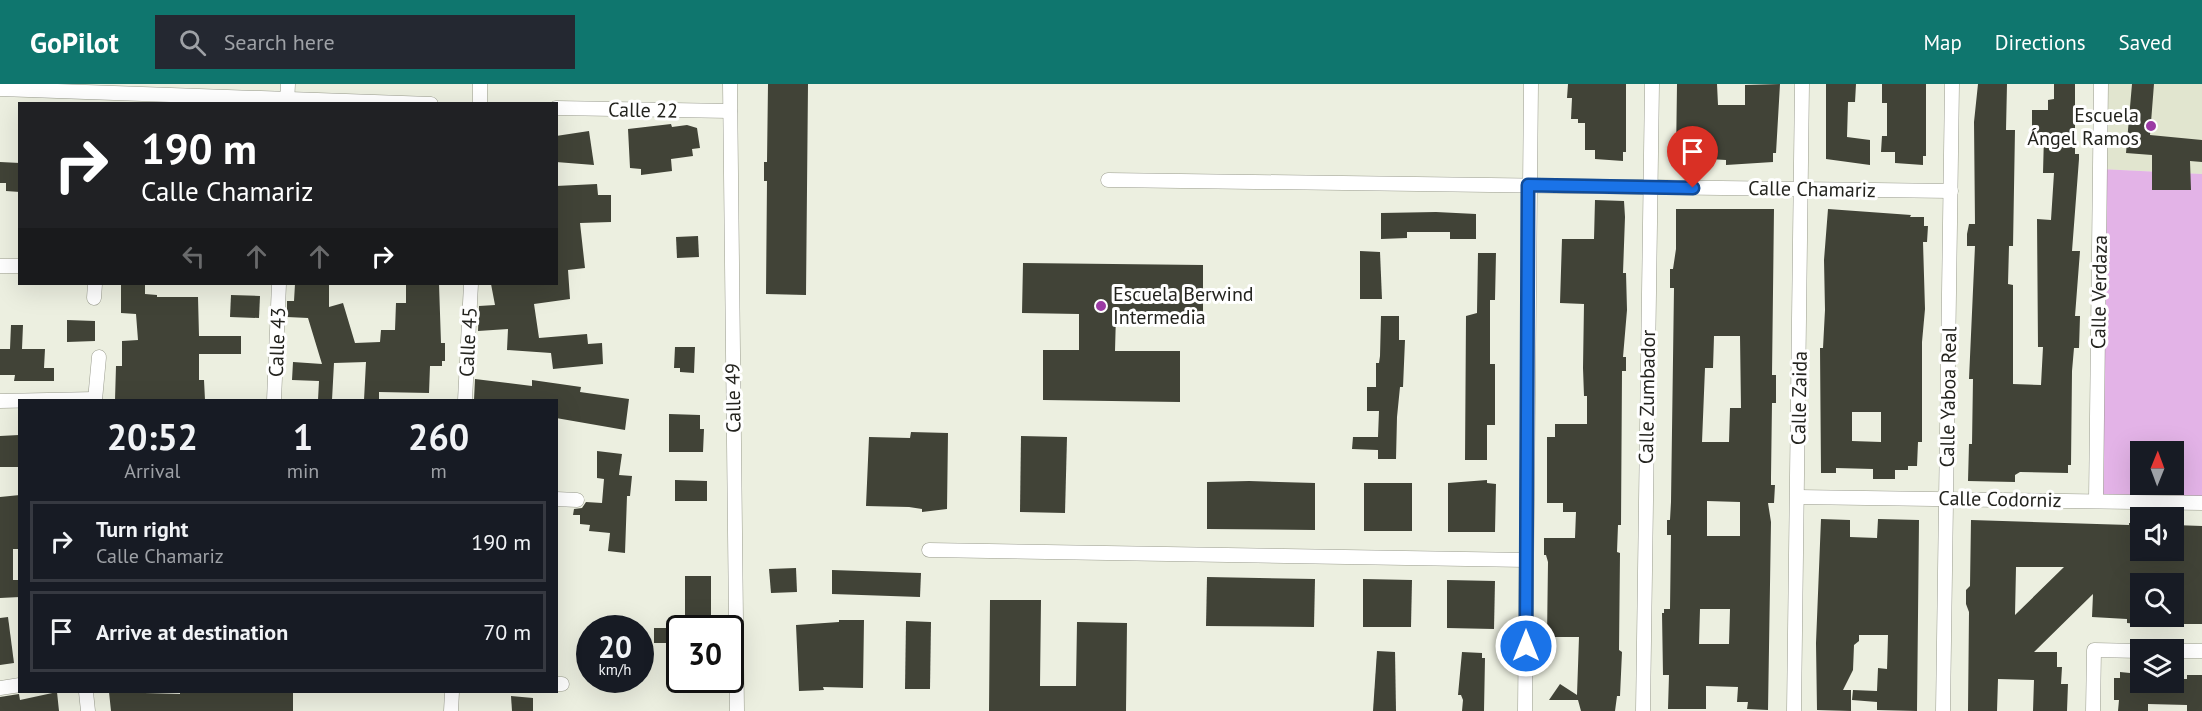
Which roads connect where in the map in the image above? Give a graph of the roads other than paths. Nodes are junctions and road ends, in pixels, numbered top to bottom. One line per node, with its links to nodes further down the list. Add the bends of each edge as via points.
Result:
1 (288, 84): 11 (street)
2 (480, 84): 12 (street)
3 (730, 84): 14 (street, Calle 49)
4 (1531, 84): 16 (street)
5 (1652, 84): 17 (street, Calle Zumbador)
6 (1802, 84): 18 (street, Calle Zaida)
7 (1952, 84): 19 (street, Calle Yaboa Real)
8 (2102, 84): 36 (street, Calle Verdaza)
9 (0, 89): 10 (street)
10 (124, 94): 11 (street)
11 (287, 102)
12 (480, 102)
13 (558, 108): 14 (street, Calle 22)
14 (730, 111): 49 (street, Calle 49)
15 (1108, 180): 16 (street, Calle Chamariz)
16 (1529, 185): 17 (street, Calle Chamariz); 39 (street)
17 (1650, 187): 18 (street, Calle Chamariz); 51 (street, Calle Zumbador)
18 (1801, 189): 19 (street, Calle Chamariz); 32 (street, Calle Zaida)
19 (1950, 191): 33 (street, Calle Yaboa Real)
20 (0, 266): 21 (street)
21 (18, 266)
22 (95, 285): 25 (street)
23 (279, 285): 28 (street, Calle 43)
24 (471, 285): 29 (street, Calle 45)
25 (94, 298)
26 (99, 357): 27 (street)
27 (95, 399)
28 (274, 399)
29 (465, 399)
30 (0, 400): 31 (street)
31 (18, 400)
32 (1798, 497): 33 (street, Calle Codorniz); 52 (street, Calle Zaida)
33 (1946, 498): 36 (street, Calle Codorniz); 53 (street, Calle Yaboa Real)
34 (558, 499): 35 (street)
35 (577, 500)
36 (2096, 500): 37 (street, Calle Codorniz)
37 (2202, 503)
38 (929, 550): 39 (street)
39 (1526, 560): 50 (street)
40 (2130, 651): 54 (street, via 2094,650)
41 (2184, 651): 42 (street)
42 (2202, 651)
43 (18, 686): 44 (street)
44 (0, 688)
45 (86, 693): 47 (street)
46 (452, 693): 48 (street)
47 (88, 711)
48 (451, 711)
49 (737, 711)
50 (1526, 711)
51 (1643, 711)
52 (1794, 711)
53 (1943, 711)
54 (2093, 711)

